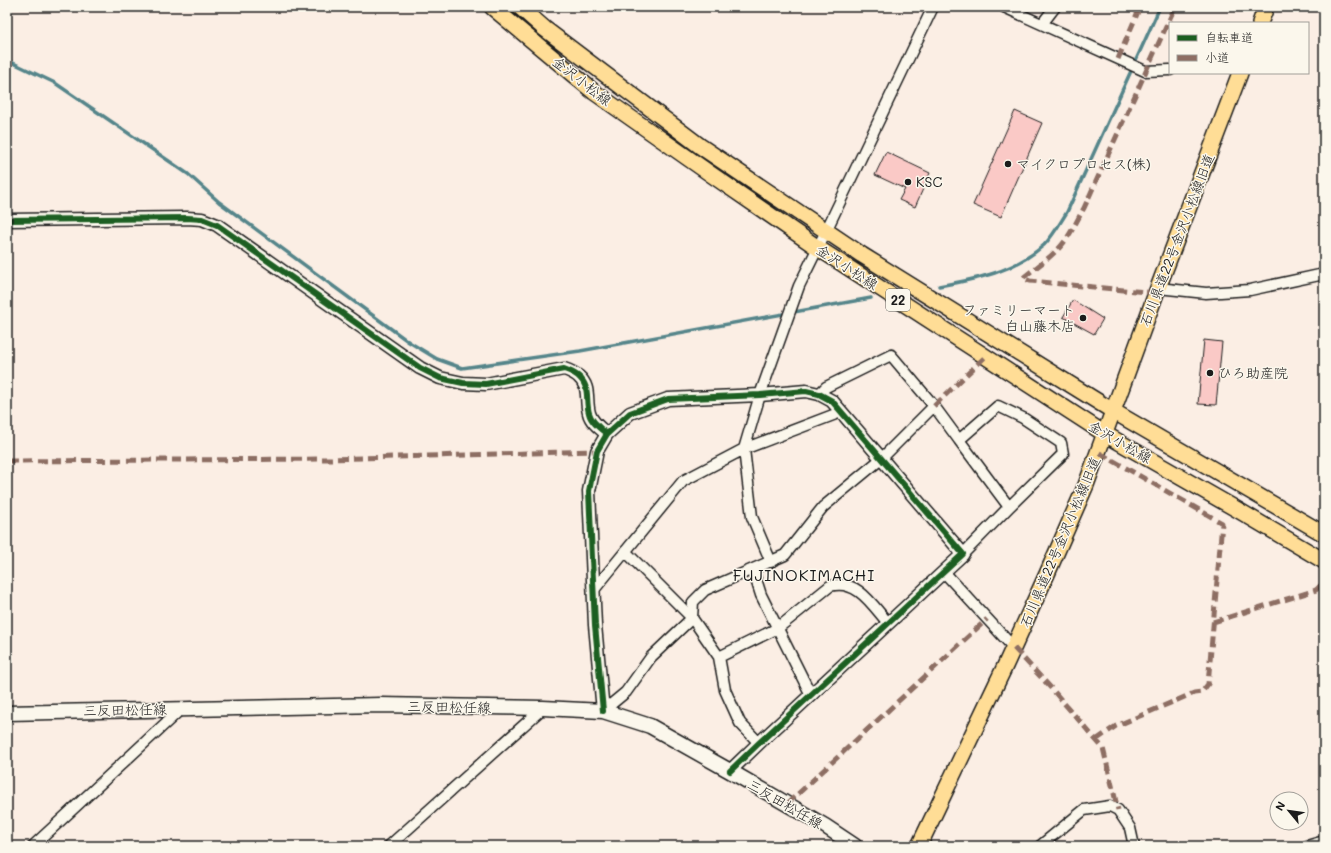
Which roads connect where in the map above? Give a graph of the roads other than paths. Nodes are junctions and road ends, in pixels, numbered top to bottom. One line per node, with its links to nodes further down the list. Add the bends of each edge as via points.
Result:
1 (492, 7): 13 (main road, 金沢小松線 / 22, via 594,92)
2 (520, 7): 12 (main road, 金沢小松線 / 22, via 545,29 700,146)
3 (933, 7): 12 (street)
4 (1004, 7): 8 (street)
5 (1055, 7): 8 (street)
6 (1266, 7): 7 (main road)
7 (1260, 22)
8 (1042, 24): 9 (street, via 1145,71)
9 (1169, 70)
10 (1240, 74): 15 (main road, 石川県道22号金沢小松線旧道)
11 (7, 220): 21 (street, via 202,218 217,225 420,368 440,378 486,384 570,371 583,381 589,415)
12 (826, 231): 13 (street); 19 (main road, 金沢小松線 / 22, via 862,256)
13 (818, 248): 17 (street, via 799,286); 22 (main road, 金沢小松線 / 22)
14 (1324, 274): 15 (street, via 1250,290 1206,293)
15 (1158, 288): 19 (main road, 石川県道22号金沢小松線旧道)
16 (818, 394): 17 (street, via 806,391); 18 (street, via 826,387 891,355); 20 (street, via 832,401)
17 (760, 395): 21 (street, via 668,399 630,413); 24 (street)
18 (934, 406): 23 (street); 25 (street)
19 (1113, 411): 22 (main road, 石川県道22号金沢小松線旧道); 27 (main road, 金沢小松線 / 22)
20 (841, 412): 24 (street); 25 (street)
21 (607, 434): 34 (street, via 597,451 589,491)
22 (1105, 434): 30 (main road, 金沢小松線 / 22); 38 (main road, 石川県道22号金沢小松線旧道, via 1086,485)
23 (959, 440): 26 (street); 26 (street, via 998,406 1023,418 1061,443 1063,454)
24 (744, 448): 28 (street, via 684,481); 31 (street, via 752,516)
25 (882, 459): 29 (street); 31 (street, via 823,507 785,555)
26 (1009, 507): 29 (street)
27 (1324, 534)
28 (626, 552): 34 (street); 35 (street)
29 (963, 554): 33 (street)
30 (1324, 561)
31 (771, 562): 32 (street)
32 (753, 570): 35 (street, via 705,590 693,602); 37 (street, via 761,595)
33 (944, 572): 36 (street); 38 (street)
34 (593, 592): 43 (street)
35 (692, 618): 39 (street); 43 (street, via 651,657 626,692)
36 (888, 623): 37 (street, via 862,592 836,584 830,586); 40 (street)
37 (778, 628): 39 (street); 40 (street)
38 (1014, 648): 51 (main road, 石川県道22号金沢小松線旧道)
39 (719, 657): 45 (street, via 725,690 740,723)
40 (811, 695): 45 (street)
41 (543, 708): 42 (main road, 三反田松任線, via 381,706); 43 (main road, 三反田松任線); 49 (street)
42 (181, 709): 44 (main road, 三反田松任線); 48 (street)
43 (603, 711): 46 (main road, 三反田松任線, via 650,726)
44 (7, 713)
45 (759, 742): 46 (street)
46 (730, 771): 50 (main road, 三反田松任線)
47 (1324, 841): 54 (street)
48 (33, 846)
49 (389, 846)
50 (855, 846)
51 (919, 846)
52 (1040, 846): 53 (street, via 1084,810 1110,806 1118,810 1130,828)
53 (1134, 846)
54 (1307, 846)

